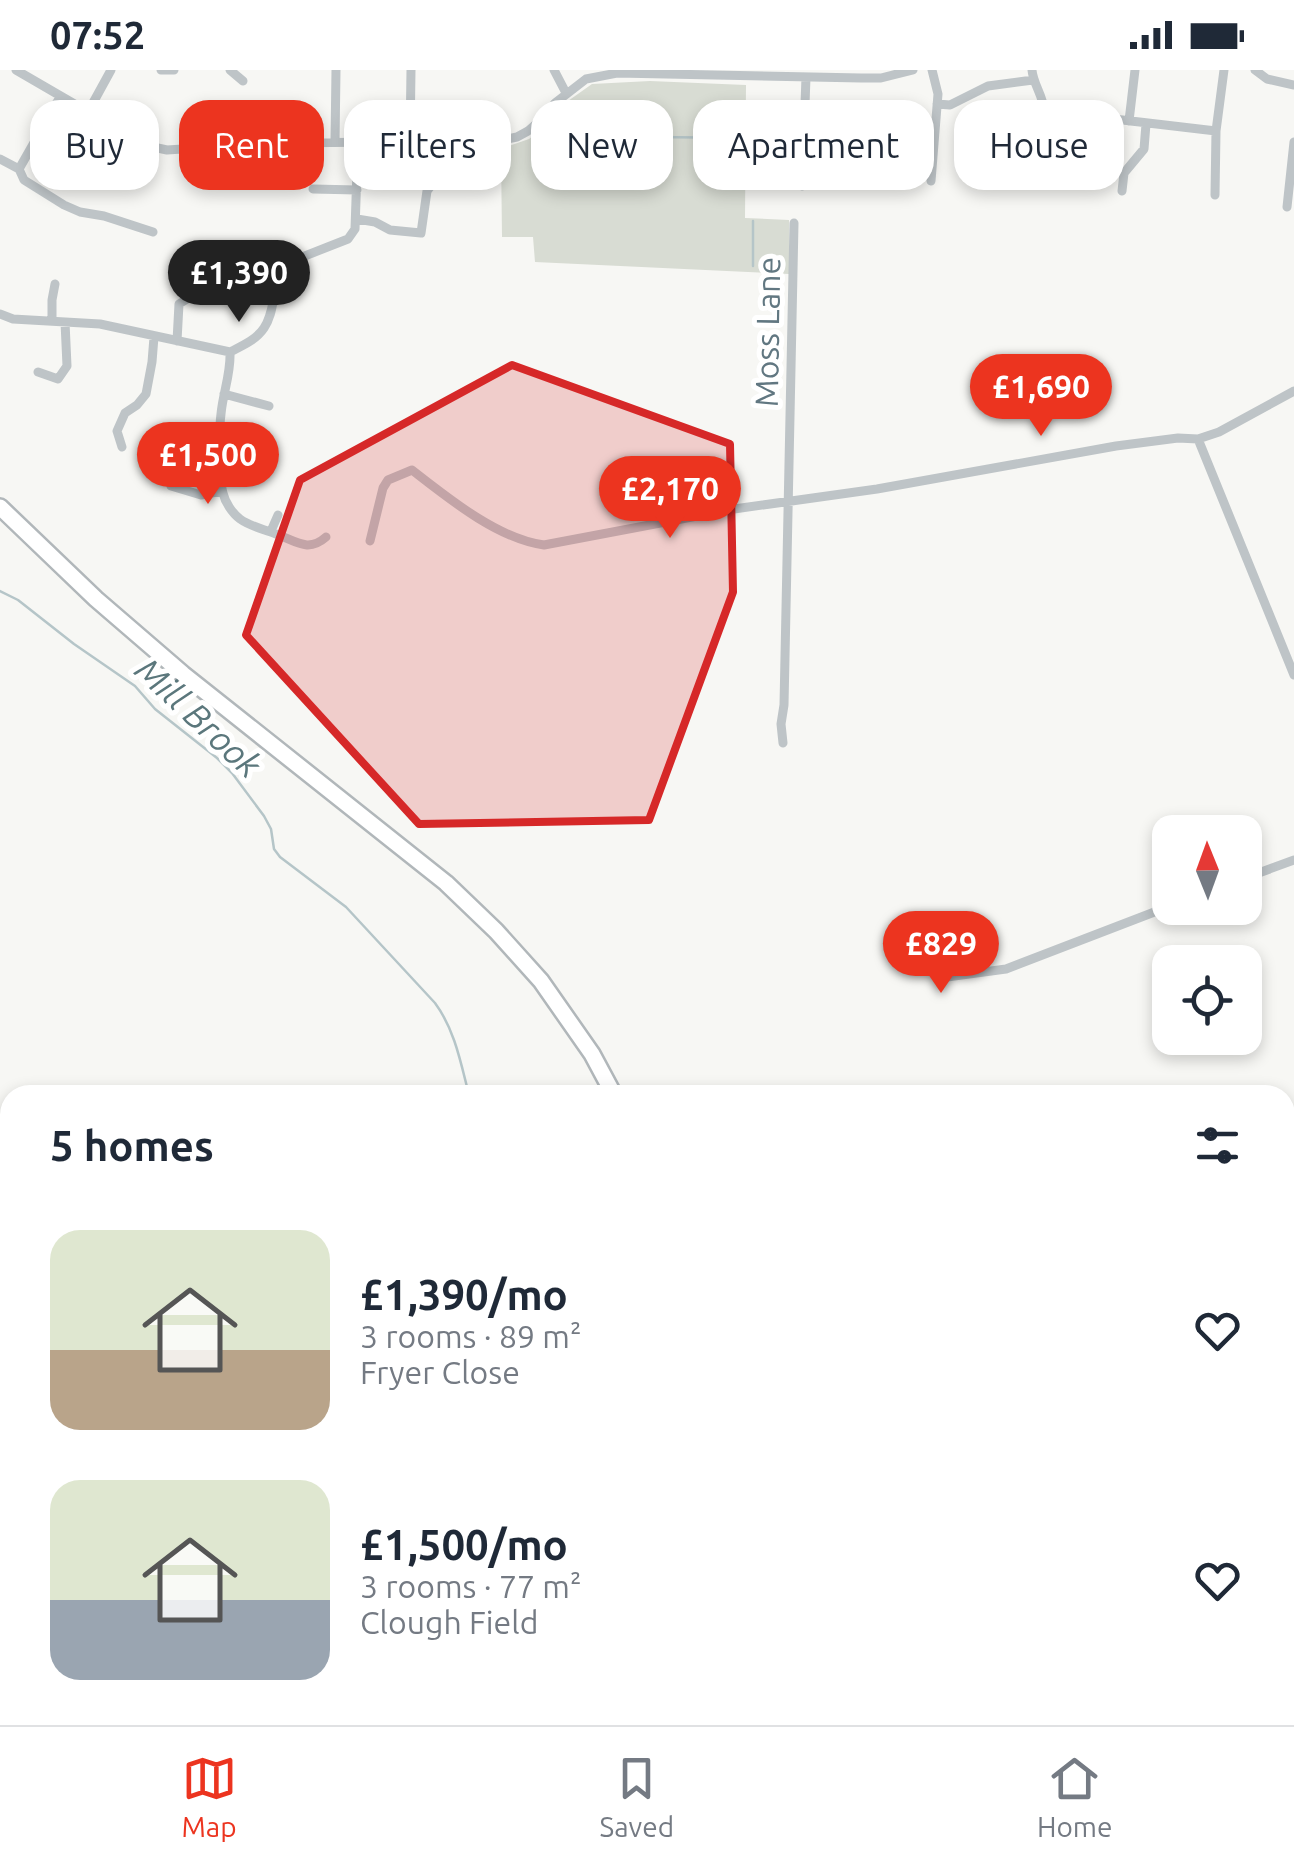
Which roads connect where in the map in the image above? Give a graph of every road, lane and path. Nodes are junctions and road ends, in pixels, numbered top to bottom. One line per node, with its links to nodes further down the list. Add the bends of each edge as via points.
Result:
1 (16, 70): 21 (street)
2 (111, 70): 23 (street)
3 (161, 70): 4 (street)
4 (174, 70)
5 (230, 70): 18 (street)
6 (336, 70): 33 (street)
7 (411, 70): 24 (street)
8 (554, 70): 20 (street)
9 (913, 70): 15 (street, via 881,78)
10 (932, 70): 27 (street)
11 (1136, 70): 29 (street)
12 (1224, 70): 31 (street)
13 (1255, 70): 19 (street)
14 (704, 72): 17 (street); 20 (street, via 607,74)
15 (862, 74): 17 (street)
16 (1032, 75): 26 (street); 27 (street, via 988,86 950,106)
17 (806, 76): 25 (street)
18 (243, 81)
19 (1294, 85)
20 (566, 93): 32 (street)
21 (60, 97): 22 (street); 39 (street)
22 (66, 100)
23 (95, 100)
24 (411, 100)
25 (805, 100)
26 (1042, 100)
27 (937, 104): 36 (street)
28 (1124, 120): 29 (street)
29 (1129, 121): 30 (street)
30 (1146, 124): 31 (street); 42 (street, via 1144,149 1124,173)
31 (1216, 132): 43 (street)
32 (511, 139)
33 (334, 142): 34 (street); 37 (street)
34 (344, 142)
35 (1294, 142): 44 (street)
36 (934, 143)
37 (159, 148)
38 (0, 159): 39 (street)
39 (19, 169): 47 (street, via 24,180 64,205)
40 (357, 190): 45 (street)
41 (427, 190): 45 (street, via 421,233)
42 (1122, 191)
43 (1215, 195)
44 (1287, 206)
45 (358, 219): 55 (street, via 348,239 286,267 265,327)
46 (794, 223): 66 (street, Moss Lane)
47 (153, 232)
48 (55, 284): 51 (street)
49 (195, 294): 54 (street, via 174,302)
50 (0, 314): 51 (street)
51 (52, 321): 52 (street)
52 (65, 322): 53 (street); 56 (street, via 67,366 58,379)
53 (154, 337): 54 (street); 63 (street, via 146,394 117,432)
54 (177, 341): 55 (street)
55 (230, 352): 58 (street)
56 (38, 372)
57 (1294, 391): 62 (street)
58 (224, 394): 59 (street); 60 (street)
59 (269, 406)
60 (220, 426): 61 (street); 65 (street)
61 (261, 435)
62 (1198, 439): 66 (street, via 1116,446); 72 (street)
63 (122, 447)
64 (171, 486): 65 (street, via 201,495)
65 (222, 491): 69 (street, via 240,519)
66 (789, 500): 71 (street, via 530,543 491,526 412,470 383,488); 73 (street, Moss Lane)
67 (0, 507): 78 (highway, via 183,674 446,883 540,981)
68 (278, 515): 69 (street)
69 (272, 532): 70 (street, via 308,546)
70 (326, 537)
71 (370, 541)
72 (1294, 675)
73 (783, 742)
74 (1294, 860): 75 (street)
75 (1262, 872)
76 (1152, 913): 77 (street, via 1006,969 947,977)
77 (936, 954)
78 (609, 1085)

